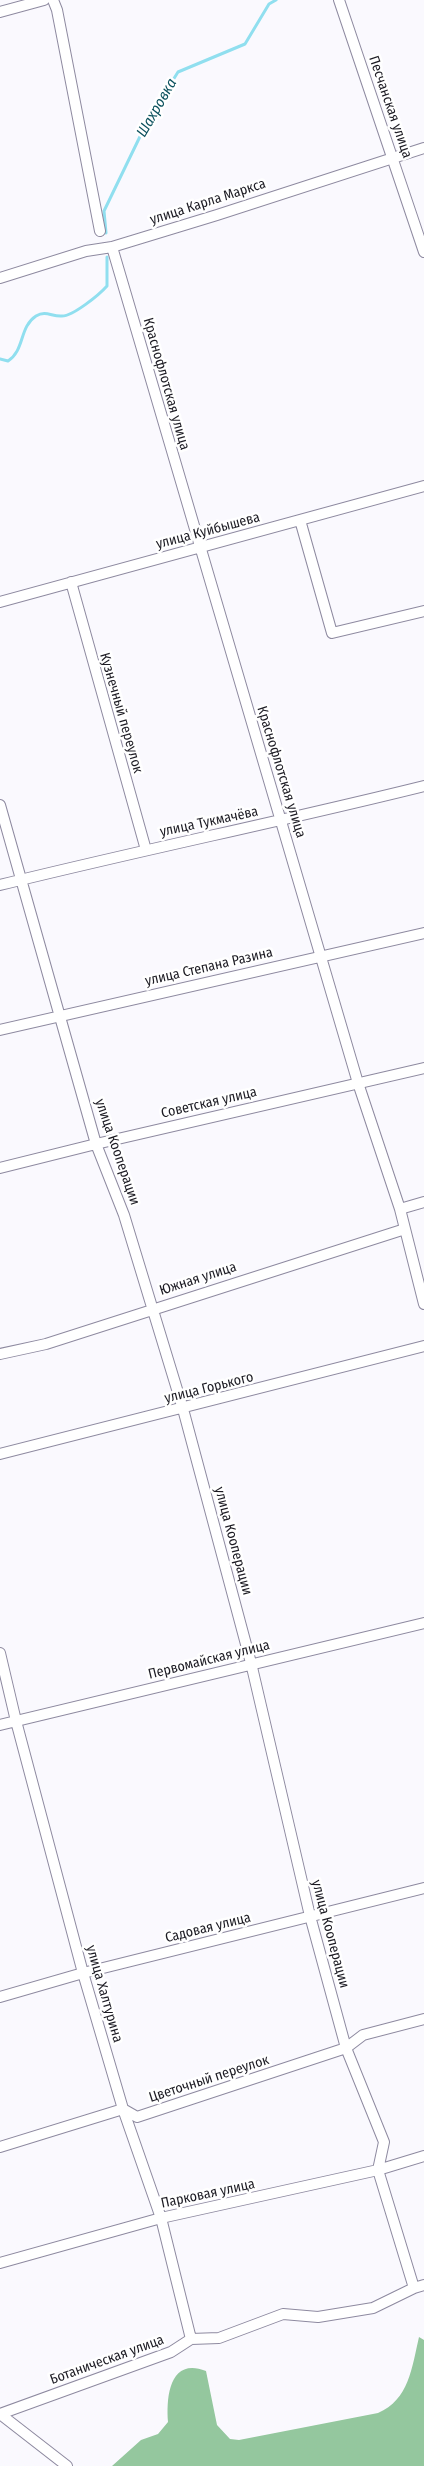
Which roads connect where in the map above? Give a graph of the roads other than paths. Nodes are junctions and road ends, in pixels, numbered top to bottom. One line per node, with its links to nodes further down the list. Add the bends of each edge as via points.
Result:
1 (44, 0): 4 (street)
2 (53, 0): 7 (street)
3 (339, 0): 6 (street, Песчанская улица)
4 (0, 12)
5 (424, 148): 6 (street, улица Карла Маркса)
6 (392, 157): 8 (street, улица Карла Маркса); 9 (street, Песчанская улица)
7 (100, 231)
8 (112, 247): 10 (street, улица Карла Маркса, via 86,251); 13 (street, Краснофлотская улица)
9 (424, 252)
10 (0, 278)
11 (424, 486): 12 (street, улица Куйбышева)
12 (300, 520): 13 (street, улица Куйбышева); 16 (street, via 332,633)
13 (199, 548): 14 (street, улица Куйбышева); 19 (street, Краснофлотская улица)
14 (71, 582): 15 (street, улица Куйбышева); 20 (street, Кузнечный переулок)
15 (0, 602)
16 (424, 611)
17 (424, 786): 19 (street, улица Тукмачёва)
18 (0, 805): 21 (street, улица Кооперации)
19 (282, 821): 20 (street, улица Тукмачёва); 24 (street, Краснофлотская улица)
20 (146, 850): 21 (street, улица Тукмачёва)
21 (22, 880): 22 (street, улица Тукмачёва); 25 (street, улица Кооперации)
22 (0, 885)
23 (424, 932): 24 (street, улица Степана Разина)
24 (322, 955): 25 (street, улица Степана Разина); 28 (street, Краснофлотская улица)
25 (59, 1015): 26 (street, улица Степана Разина); 29 (street, улица Кооперации)
26 (0, 1030)
27 (424, 1068): 28 (street, Советская улица)
28 (358, 1083): 29 (street, Советская улица); 32 (street, Краснофлотская улица)
29 (96, 1144): 30 (street, Советская улица); 35 (street, улица Кооперации, via 124,1215)
30 (0, 1168)
31 (424, 1202): 32 (street)
32 (400, 1209): 33 (street, Краснофлотская улица)
33 (405, 1228): 34 (street, Краснофлотская улица); 35 (street, Южная улица)
34 (424, 1304)
35 (154, 1308): 37 (street, Южная улица, via 46,1344); 38 (street, улица Кооперации)
36 (424, 1346): 38 (street, улица Горького)
37 (0, 1354)
38 (183, 1409): 39 (street, улица Горького); 42 (street, улица Кооперации)
39 (0, 1454)
40 (424, 1623): 42 (street, Первомайская улица)
41 (0, 1653): 43 (street, улица Халтурина)
42 (251, 1663): 43 (street, Первомайская улица); 46 (street, улица Кооперации)
43 (16, 1721): 44 (street, Первомайская улица); 47 (street, улица Халтурина)
44 (0, 1726)
45 (424, 1888): 46 (street, Садовая улица)
46 (310, 1916): 47 (street, Садовая улица); 50 (street, улица Кооперации)
47 (83, 1973): 48 (street, Садовая улица); 51 (street, улица Халтурина)
48 (0, 1997)
49 (424, 2019): 50 (street, Цветочный переулок, via 364,2035)
50 (346, 2048): 51 (street, Цветочный переулок, via 137,2116); 54 (street, улица Кооперации, via 384,2142)
51 (123, 2109): 52 (street, Цветочный переулок); 55 (street, улица Халтурина)
52 (0, 2146)
53 (424, 2156): 54 (street, Парковая улица)
54 (378, 2170): 55 (street, Парковая улица); 57 (street, улица Кооперации)
55 (161, 2218): 56 (street, Парковая улица); 58 (street, улица Халтурина)
56 (0, 2263)
57 (419, 2286): 58 (street, via 374,2308 318,2317 283,2314 219,2338)
58 (191, 2339): 59 (street, Ботаническая улица, via 171,2352)
59 (0, 2414): 60 (street)
60 (67, 2466)

